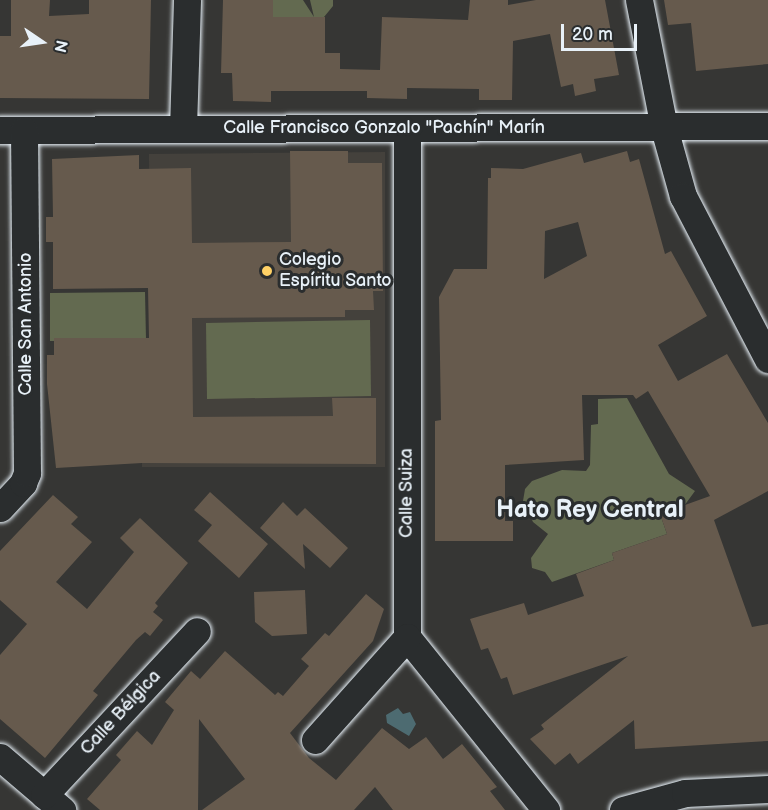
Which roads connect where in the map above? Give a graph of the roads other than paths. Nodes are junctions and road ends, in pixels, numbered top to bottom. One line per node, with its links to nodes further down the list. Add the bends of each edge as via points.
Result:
1 (187, 0): 4 (street)
2 (639, 0): 6 (street)
3 (768, 126): 6 (street, Calle Francisco Gonzalo "Pachín" Marín)
4 (183, 128): 5 (street, Calle Francisco Gonzalo "Pachín" Marín); 7 (street, Calle Francisco Gonzalo "Pachín" Marín)
5 (407, 128): 6 (street, Calle Francisco Gonzalo "Pachín" Marín); 11 (street, Calle Suiza)
6 (664, 128): 8 (street, via 683,196 701,237)
7 (12, 130): 9 (street, Calle San Antonio, via 27,473)
8 (768, 359)
9 (0, 508)
10 (197, 631): 15 (street, Calle Bélgica)
11 (407, 637): 12 (street); 16 (street)
12 (315, 740)
13 (0, 757): 15 (street)
14 (768, 789): 17 (street, via 685,793)
15 (53, 802)
16 (546, 810)
17 (624, 810)

